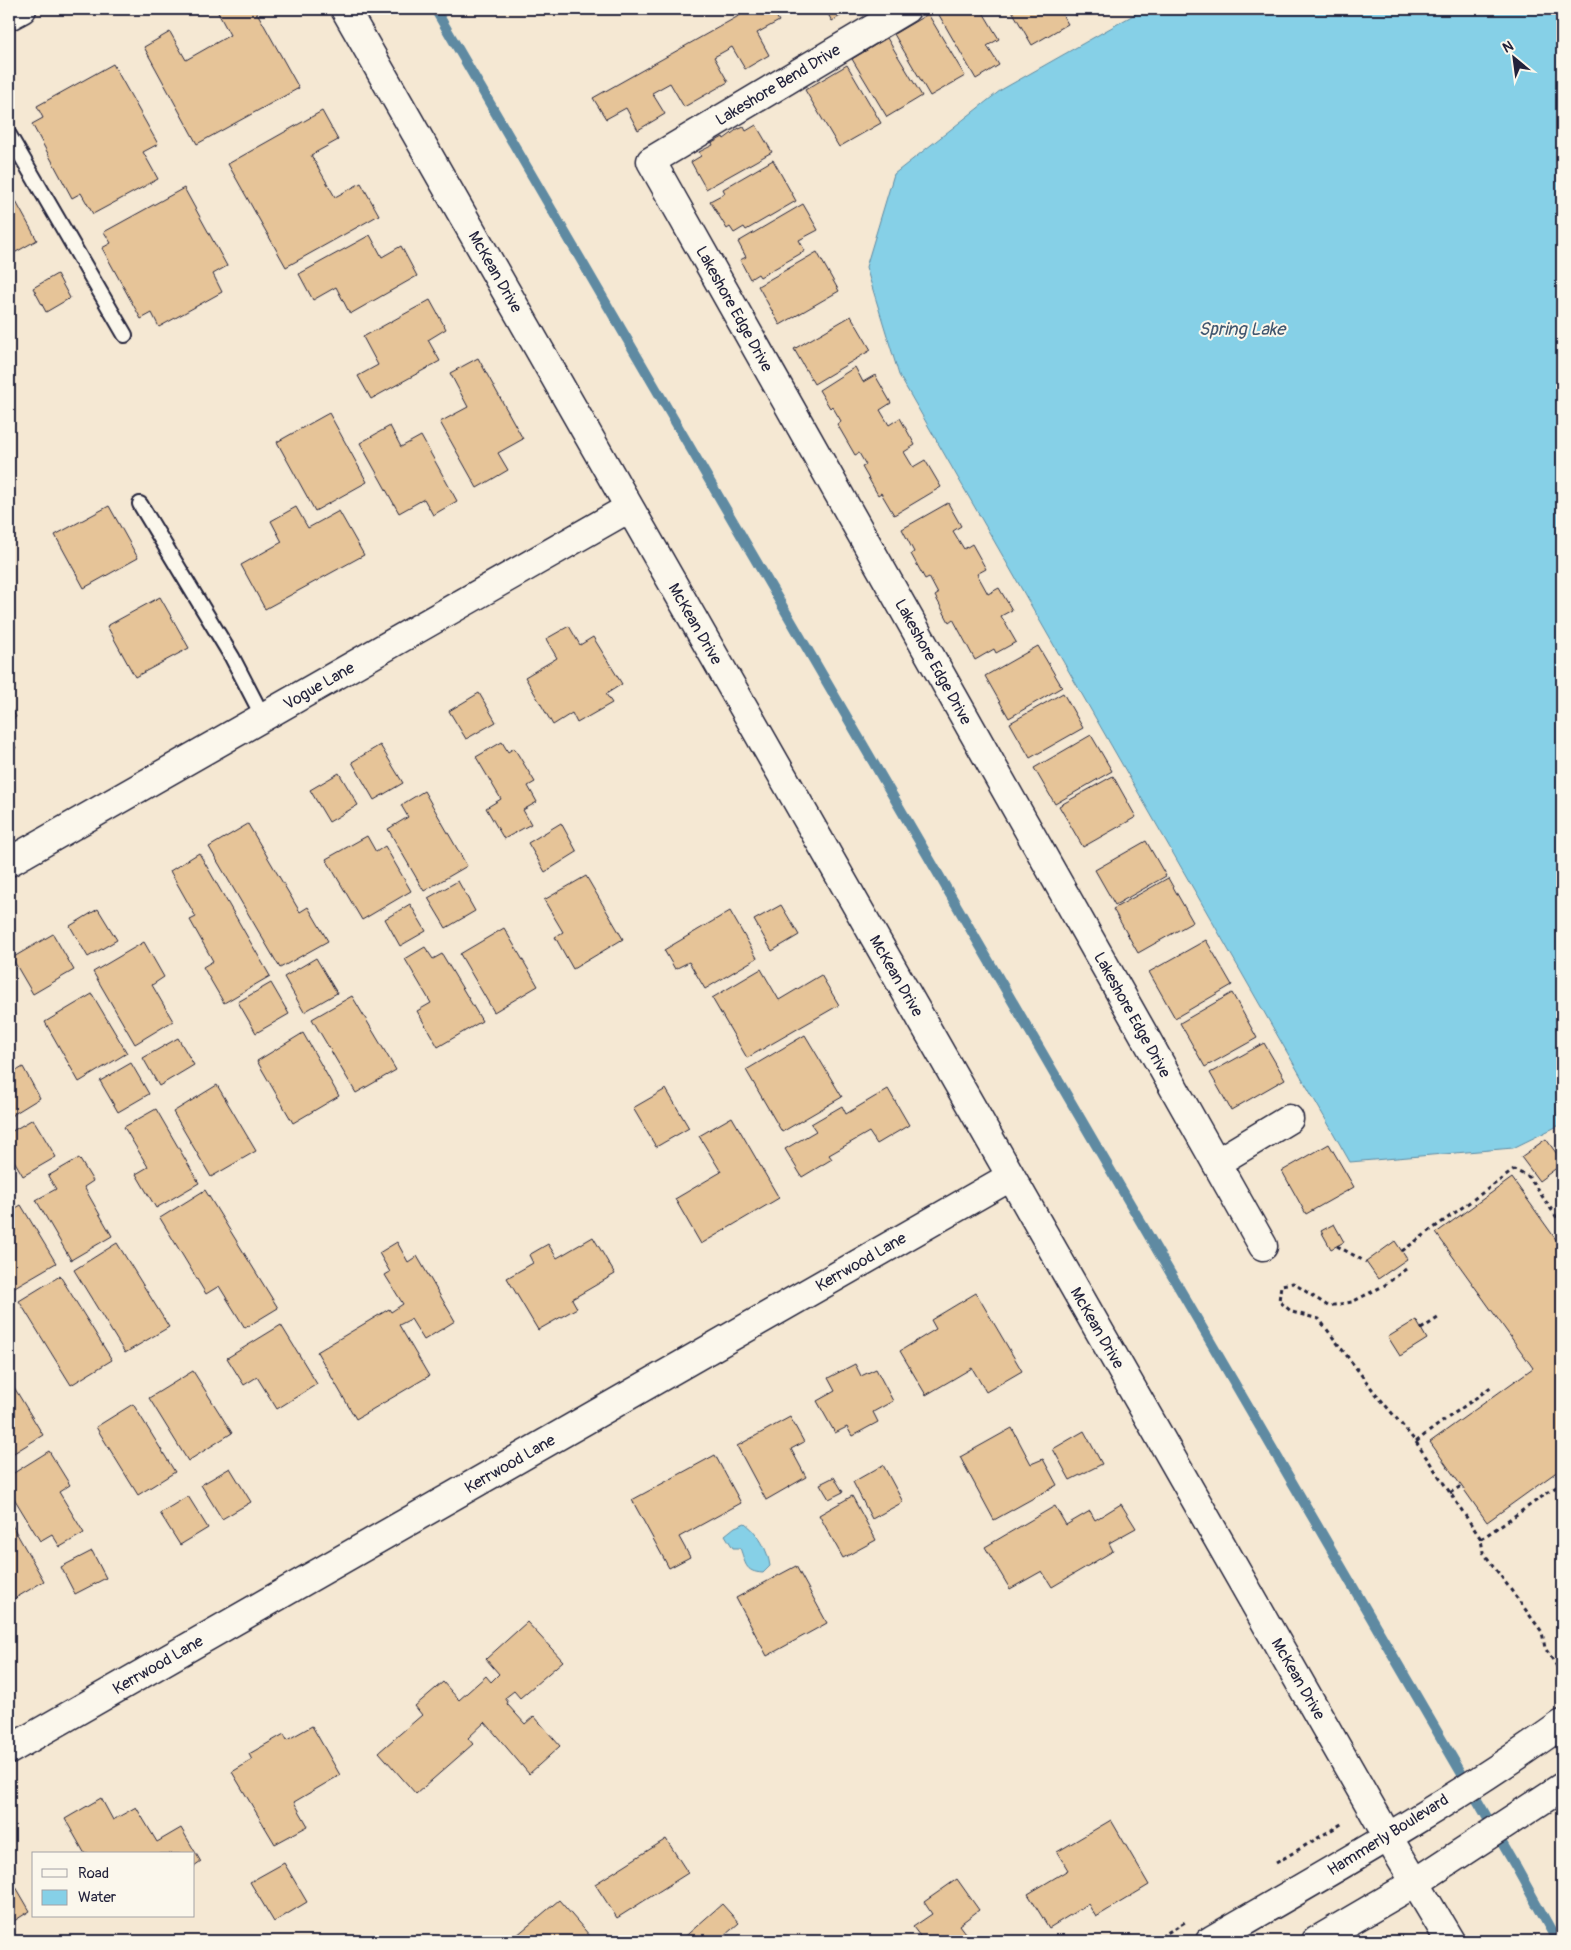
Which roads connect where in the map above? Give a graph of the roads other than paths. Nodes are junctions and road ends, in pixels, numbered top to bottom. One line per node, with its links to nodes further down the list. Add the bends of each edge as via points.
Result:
1 (22, 9): 4 (street)
2 (345, 9): 9 (street, McKean Drive)
3 (906, 9): 6 (street, Lakeshore Bend Drive)
4 (9, 16)
5 (9, 135): 7 (lane)
6 (650, 161): 13 (street, Lakeshore Edge Drive)
7 (125, 335)
8 (140, 504): 10 (lane, via 232,657)
9 (629, 508): 10 (street, Vogue Lane); 14 (street, McKean Drive)
10 (263, 717): 11 (street, Vogue Lane)
11 (9, 862)
12 (1290, 1119): 13 (street)
13 (1216, 1163): 15 (street, Lakeshore Edge Drive)
14 (1010, 1177): 17 (street, Kerrwood Lane); 19 (street, McKean Drive)
15 (1263, 1246)
16 (1562, 1724): 19 (street, Hammerly Boulevard)
17 (9, 1750)
18 (1558, 1789): 20 (street)
19 (1388, 1837): 20 (street, McKean Drive); 21 (street, Hammerly Boulevard)
20 (1415, 1882): 22 (street); 23 (street, McKean Drive)
21 (1210, 1941)
22 (1316, 1941)
23 (1450, 1941)

